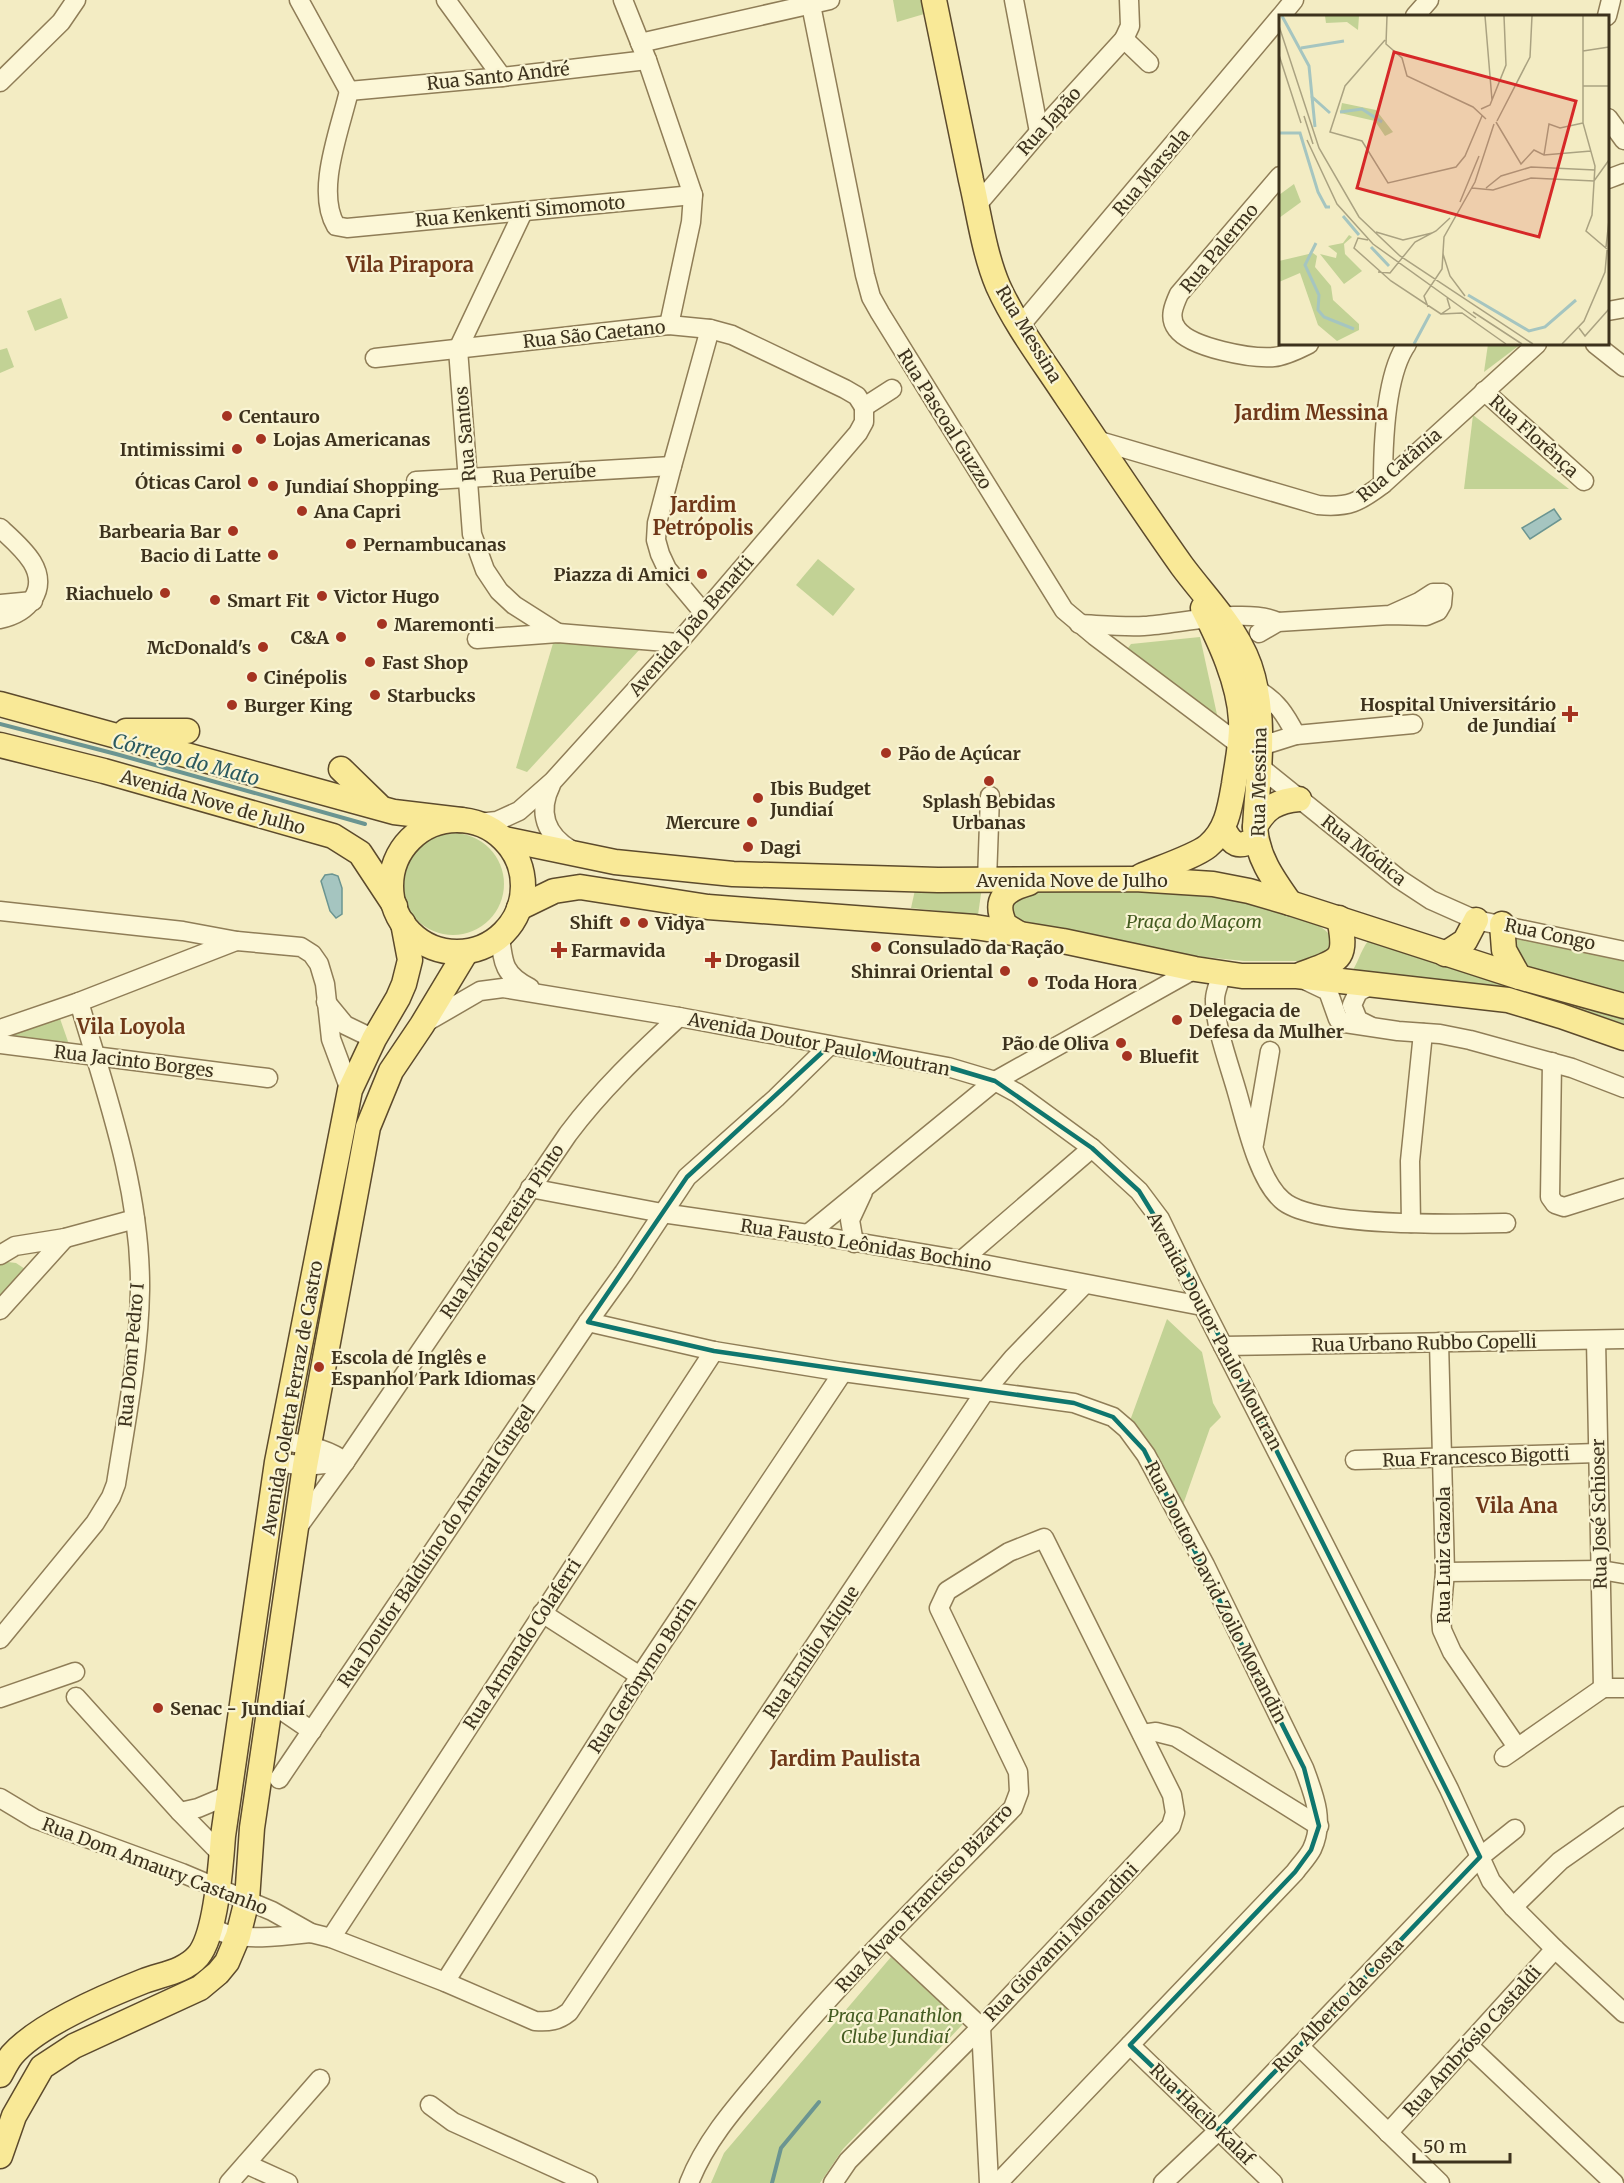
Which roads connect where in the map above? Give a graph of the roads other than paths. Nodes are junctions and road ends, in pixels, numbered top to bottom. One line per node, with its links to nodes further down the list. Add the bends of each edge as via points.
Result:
1 (76, 0): 21 (street, via 61,22)
2 (299, 0): 22 (street)
3 (446, 0): 20 (street)
4 (623, 0): 18 (street)
5 (830, 0): 12 (street, Rua Santo André)
6 (934, 0): 30 (main road, Rua Messina)
7 (1014, 0): 24 (street)
8 (1129, 0): 17 (street, via 1130,26)
9 (1294, 0): 13 (street, Rua Marsala)
10 (1429, 0): 14 (street)
11 (1611, 0): 15 (street)
12 (810, 2): 18 (street, Rua Santo André); 62 (street, Rua Pascoal Guzzo, via 871,297 1050,588)
13 (1283, 15)
14 (1416, 15)
15 (1607, 15)
16 (1279, 19): 35 (street, Rua Marsala)
17 (1124, 39): 19 (street); 24 (street, Rua Japão)
18 (644, 51): 20 (street, Rua Santo André); 29 (street)
19 (1149, 63)
20 (502, 77): 22 (street, Rua Santo André)
21 (0, 82)
22 (349, 91): 31 (street, Rua Kenkenti Simomoto, via 327,187 327,206 336,226)
23 (1609, 119): 25 (street)
24 (1039, 132): 30 (street, Rua Japão)
25 (1624, 140)
26 (1624, 173): 28 (street)
27 (1279, 178): 37 (street, Rua Palermo, via 1179,294 1173,306 1173,322 1177,330 1196,342 1253,357 1276,357)
28 (1609, 179)
29 (693, 195): 31 (street, Rua Kenkenti Simomoto); 34 (street)
30 (977, 206): 35 (main road, Rua Messina, via 993,272)
31 (523, 212): 41 (street)
32 (1624, 308): 33 (street)
33 (1609, 310)
34 (669, 324): 36 (street, Rua São Caetano); 41 (street, Rua São Caetano)
35 (1020, 326): 47 (main road, Rua Messina)
36 (710, 329): 46 (street, Rua São Caetano, via 748,341 845,389); 48 (street)
37 (1307, 345)
38 (1406, 345): 52 (street, via 1391,388)
39 (1536, 345): 45 (street, Rua Catânia)
40 (1596, 345): 43 (street)
41 (458, 349): 42 (street, Rua São Caetano); 49 (street, Rua Santos)
42 (375, 358)
43 (1624, 367)
44 (892, 389): 46 (street)
45 (1484, 391): 51 (street, Rua Florênça); 52 (street, Rua Catânia)
46 (864, 407): 56 (street, Avenida João Benatti, via 864,422 858,433)
47 (1096, 440): 52 (street, Rua Catânia, via 1318,505 1347,506); 60 (main road, Rua Messina)
48 (672, 466): 49 (street, Rua Peruíbe); 56 (street, via 656,540 667,569)
49 (469, 479): 50 (street, Rua Peruíbe); 64 (street, Rua Santos, via 472,534 485,570 498,591 514,605)
50 (416, 481)
51 (1584, 481)
52 (1383, 484)
53 (0, 528): 54 (street, via 37,571 39,581)
54 (33, 602): 55 (street); 59 (street, via 16,615)
55 (0, 604)
56 (703, 612): 67 (street, Avenida João Benatti)
57 (1390, 615): 61 (street)
58 (1249, 617): 60 (street); 61 (street); 65 (street)
59 (0, 619)
60 (1215, 619): 63 (street); 69 (main road, Rua Messina, via 1234,633); 77 (main road, Rua Messina, via 1241,720)
61 (1278, 622): 65 (street)
62 (1079, 624): 63 (street); 68 (street, Rua Pascoal Guzzo)
63 (1141, 626): 68 (street, via 1123,638)
64 (558, 633): 66 (street); 67 (street)
65 (1259, 633): 69 (street)
66 (477, 639)
67 (678, 643): 79 (street, Avenida João Benatti)
68 (1116, 652): 77 (street, Rua Pascoal Guzzo)
69 (1246, 654): 70 (main road, Rua Messina)
70 (1256, 689): 75 (street, via 1272,699); 77 (main road, Rua Messina, via 1261,715)
71 (0, 704): 74 (main road, Avenida Nove de Julho)
72 (1413, 724): 75 (street)
73 (187, 731): 74 (main road)
74 (104, 732): 82 (main road, Avenida Nove de Julho)
75 (1296, 735): 77 (street)
76 (0, 745): 94 (main road, Avenida Nove de Julho, via 333,836 360,853)
77 (1254, 752): 81 (street, Rua Módica); 84 (main road, Rua Messina); 85 (main road, Rua Messina)
78 (341, 769): 82 (main road)
79 (553, 781): 83 (street, Avenida João Benatti, via 519,811 497,821); 87 (street, Avenida João Benatti, via 546,796 546,821 553,837)
80 (990, 796): 89 (street)
81 (1299, 799): 85 (main road, via 1268,808); 96 (street, Rua Módica, via 1399,879 1431,900)
82 (382, 808): 83 (main road, Avenida Nove de Julho)
83 (469, 822): 86 (main road); 94 (main road, via 443,822 426,828 400,853 392,888)
84 (1223, 828): 85 (main road, via 1239,845); 88 (main road, Rua Messina, via 1207,847)
85 (1255, 833): 91 (main road, Rua Messina, via 1272,879)
86 (504, 839): 87 (main road, Avenida Nove de Julho); 92 (main road, via 515,854 522,877)
87 (577, 854): 89 (main road, Avenida Nove de Julho, via 639,865 733,874)
88 (1135, 879): 90 (main road, Avenida Nove de Julho); 91 (main road, Avenida Nove de Julho, via 1213,884)
89 (987, 880): 90 (main road, Avenida Nove de Julho)
90 (1037, 880): 98 (main road, via 1004,894 1002,920)
91 (1290, 903): 95 (main road, Avenida Nove de Julho)
92 (519, 908): 98 (main road, via 554,891 580,887 708,907); 99 (main road)
93 (0, 911): 100 (street, via 183,931)
94 (399, 914): 102 (main road, via 416,938 445,951); 119 (main road, Avenida Coletta Ferraz de Castro, via 410,960 408,971 399,998)
95 (1339, 918): 103 (main road, Avenida Nove de Julho); 106 (main road, via 1344,944 1339,957)
96 (1476, 920): 97 (street, Rua Congo); 103 (main road, via 1465,941)
97 (1502, 924): 101 (street, Rua Congo); 107 (main road, via 1504,950)
98 (1018, 933): 104 (main road)
99 (500, 936): 102 (main road); 109 (street, via 510,975)
100 (237, 941): 110 (street); 111 (street, via 301,947 312,954 320,964)
101 (1620, 948)
102 (466, 952): 114 (main road, Avenida Coletta Ferraz de Castro)
103 (1445, 954): 107 (main road, Avenida Nove de Julho)
104 (1195, 969): 105 (main road); 126 (street)
105 (1222, 973): 106 (main road); 130 (street, via 1216,1010)
106 (1297, 976): 108 (main road); 115 (street, via 1328,992 1338,1019)
107 (1519, 977): 112 (main road, Avenida Nove de Julho)
108 (1373, 984): 115 (street, via 1358,992 1352,1005 1358,1020); 118 (main road, via 1508,1000)
109 (540, 993): 113 (street, Avenida Doutor Paulo Moutran); 114 (street, Avenida Doutor Paulo Moutran, via 503,988 480,991)
110 (79, 1002): 116 (street); 123 (street, Rua Dom Pedro I)
111 (326, 1002): 119 (street, via 345,1024); 128 (street, via 331,1039)
112 (1624, 1006)
113 (679, 1017): 121 (street, Avenida Doutor Paulo Moutran); 132 (street, Rua Mário Pereira Pinto, via 591,1103)
114 (422, 1025): 157 (main road, Avenida Coletta Ferraz de Castro, via 391,1071 368,1127)
115 (1375, 1028): 117 (street)
116 (0, 1029)
117 (1423, 1033): 124 (street, via 1470,1040); 136 (street, via 1410,1161)
118 (1624, 1038)
119 (374, 1039): 128 (main road, Avenida Coletta Ferraz de Castro)
120 (0, 1044): 123 (street, Rua Jacinto Borges)
121 (829, 1046): 126 (street, Avenida Doutor Paulo Moutran, via 948,1067); 134 (street, Rua Doutor Balduíno do Amaral Gurgel, via 697,1166)
122 (1270, 1052): 130 (street)
123 (95, 1057): 125 (street, Rua Jacinto Borges); 135 (street, Rua Dom Pedro I, via 128,1171)
124 (1552, 1062): 127 (street); 133 (street, via 1550,1197 1563,1207)
125 (268, 1078)
126 (995, 1081): 129 (street, Avenida Doutor Paulo Moutran); 131 (street)
127 (1623, 1089)
128 (350, 1090): 155 (main road, Avenida Coletta Ferraz de Castro)
129 (1092, 1148): 142 (street); 146 (street, Avenida Doutor Paulo Moutran, via 1139,1191 1160,1220)
130 (1253, 1149): 136 (street, via 1272,1189 1291,1207 1330,1217)
131 (867, 1185): 138 (street); 140 (street, via 850,1220)
132 (530, 1188): 134 (street, Rua Fausto Leônidas Bochino); 160 (street, Rua Mário Pereira Pinto)
133 (1624, 1188)
134 (662, 1213): 138 (street, Rua Fausto Leônidas Bochino); 147 (street, Rua Doutor Balduíno do Amaral Gurgel)
135 (135, 1219): 139 (street); 166 (street, Rua Dom Pedro I, via 140,1290 116,1484 95,1523)
136 (1411, 1223): 137 (street)
137 (1506, 1223)
138 (808, 1234): 140 (street, Rua Fausto Leônidas Bochino)
139 (65, 1238): 141 (street); 143 (street)
140 (854, 1243): 142 (street, Rua Fausto Leônidas Bochino)
141 (8, 1251): 143 (street, via 25,1258)
142 (962, 1260): 144 (street, Rua Fausto Leônidas Bochino)
143 (32, 1275): 145 (street)
144 (1084, 1285): 146 (street, Rua Fausto Leônidas Bochino); 154 (street, Rua Emílio Atique)
145 (2, 1305)
146 (1202, 1306): 151 (street, Avenida Doutor Paulo Moutran)
147 (588, 1322): 152 (street, Rua Doutor David Zoilo Morandin); 174 (street, Rua Doutor Balduíno do Amaral Gurgel)
148 (1624, 1339): 149 (street, Rua Urbano Rubbo Copelli)
149 (1596, 1340): 150 (street, Rua Urbano Rubbo Copelli); 156 (street, Rua José Schioser)
150 (1439, 1341): 151 (street, Rua Urbano Rubbo Copelli); 158 (street, Rua Luiz Gazola)
151 (1223, 1346): 184 (street, Avenida Doutor Paulo Moutran)
152 (714, 1351): 153 (street, Rua Doutor David Zoilo Morandin); 165 (street, Rua Armando Colaferri)
153 (843, 1372): 154 (street, Rua Doutor David Zoilo Morandin); 168 (street, Rua Gerônymo Borin)
154 (986, 1390): 181 (street, Rua Doutor David Zoilo Morandin, via 1095,1409 1113,1417 1144,1450 1304,1768 1316,1800); 196 (street, Rua Emílio Atique, via 569,2012)
155 (279, 1451): 157 (street); 177 (main road, Avenida Coletta Ferraz de Castro)
156 (1598, 1453): 158 (street, Rua Francesco Bigotti); 162 (street, Rua José Schioser)
157 (307, 1456): 160 (street); 161 (main road, Avenida Coletta Ferraz de Castro)
158 (1442, 1458): 159 (street, Rua Francesco Bigotti); 163 (street, Rua Luiz Gazola)
159 (1355, 1460)
160 (345, 1462): 161 (street, Rua Mário Pereira Pinto)
161 (297, 1529): 173 (main road, Avenida Coletta Ferraz de Castro)
162 (1601, 1570): 163 (street); 164 (street); 169 (street, Rua José Schioser)
163 (1445, 1572): 169 (street, Rua Luiz Gazola, via 1441,1616 1446,1642 1511,1752)
164 (1624, 1574)
165 (542, 1613): 168 (street); 191 (street, Rua Armando Colaferri)
166 (0, 1639)
167 (75, 1672): 172 (street)
168 (640, 1676): 194 (street, Rua Gerônymo Borin)
169 (1603, 1688): 170 (street)
170 (1624, 1688)
171 (76, 1697): 179 (street)
172 (0, 1698)
173 (271, 1703): 174 (street); 186 (main road, Avenida Coletta Ferraz de Castro, via 252,1828)
174 (312, 1731): 176 (street, Rua Doutor Balduíno do Amaral Gurgel)
175 (1142, 1734): 181 (street, via 1156,1732 1176,1737); 192 (street, Rua Álvaro Francisco Bizarro, via 1044,1538 1009,1552 947,1592 939,1608 1018,1772 1019,1792 1013,1808); 197 (street, Rua Giovanni Morandini, via 1172,1795 1175,1814 1171,1827)
176 (279, 1779)
177 (229, 1795): 179 (street); 183 (main road, Avenida Coletta Ferraz de Castro)
178 (0, 1798): 185 (street, Rua Dom Amaury Castanho, via 35,1818)
179 (180, 1812): 183 (street)
180 (1624, 1815): 187 (street, via 1560,1861)
181 (1319, 1826): 198 (street, Rua Doutor David Zoilo Morandin, via 1311,1850 1295,1872)
182 (1515, 1829): 184 (street, Rua Alberto da Costa)
183 (222, 1855): 185 (main road, Avenida Coletta Ferraz de Castro)
184 (1480, 1857): 187 (street, Avenida Doutor Paulo Moutran, via 1491,1881); 200 (street, Rua Alberto da Costa)
185 (219, 1888): 186 (street, Rua Dom Amaury Castanho); 188 (main road, Avenida Coletta Ferraz de Castro)
186 (247, 1900): 189 (street, Rua Dom Amaury Castanho); 190 (main road, Avenida Coletta Ferraz de Castro)
187 (1513, 1907): 193 (street, Avenida Doutor Paulo Moutran)
188 (211, 1921): 190 (street, Rua Dom Amaury Castanho, via 219,1931); 201 (main road, Avenida Coletta Ferraz de Castro, via 205,1943 190,1964 145,1980 56,2022 24,2043)
189 (311, 1933): 190 (street, Rua Dom Amaury Castanho); 191 (street, Rua Dom Amaury Castanho)
190 (238, 1936): 206 (main road, Avenida Coletta Ferraz de Castro, via 227,1962 200,1988 74,2046 42,2067 14,2116)
191 (331, 1938): 194 (street, Rua Dom Amaury Castanho)
192 (886, 1938): 197 (street); 211 (street, Rua Álvaro Francisco Bizarro, via 810,2018 720,2126)
193 (1555, 1949): 195 (street, Avenida Doutor Paulo Moutran); 199 (street, Rua Ambrósio Castaldi)
194 (445, 1982): 196 (street, Rua Dom Amaury Castanho, via 535,2021)
195 (1624, 2013)
196 (547, 2022)
197 (981, 2026): 212 (street, Rua Giovanni Morandini, via 848,2162); 213 (street)
198 (1130, 2045): 204 (street, Rua Hacib Kalaf); 214 (street, Rua Doutor David Zoilo Morandin)
199 (1467, 2045): 205 (street, Rua Ambrósio Castaldi); 218 (street)
200 (1299, 2046): 204 (street, Rua Alberto da Costa); 205 (street)
201 (0, 2075)
202 (320, 2079): 207 (street)
203 (430, 2105): 210 (street, via 453,2122)
204 (1219, 2130): 215 (street, Rua Alberto da Costa); 216 (street, Rua Hacib Kalaf)
205 (1388, 2133): 217 (street)
206 (0, 2156)
207 (246, 2164): 208 (street); 209 (street)
208 (229, 2183)
209 (288, 2183)
210 (588, 2183)
211 (689, 2183)
212 (833, 2183)
213 (989, 2183)
214 (998, 2183)
215 (1163, 2183)
216 (1273, 2183)
217 (1440, 2183)
218 (1614, 2183)

